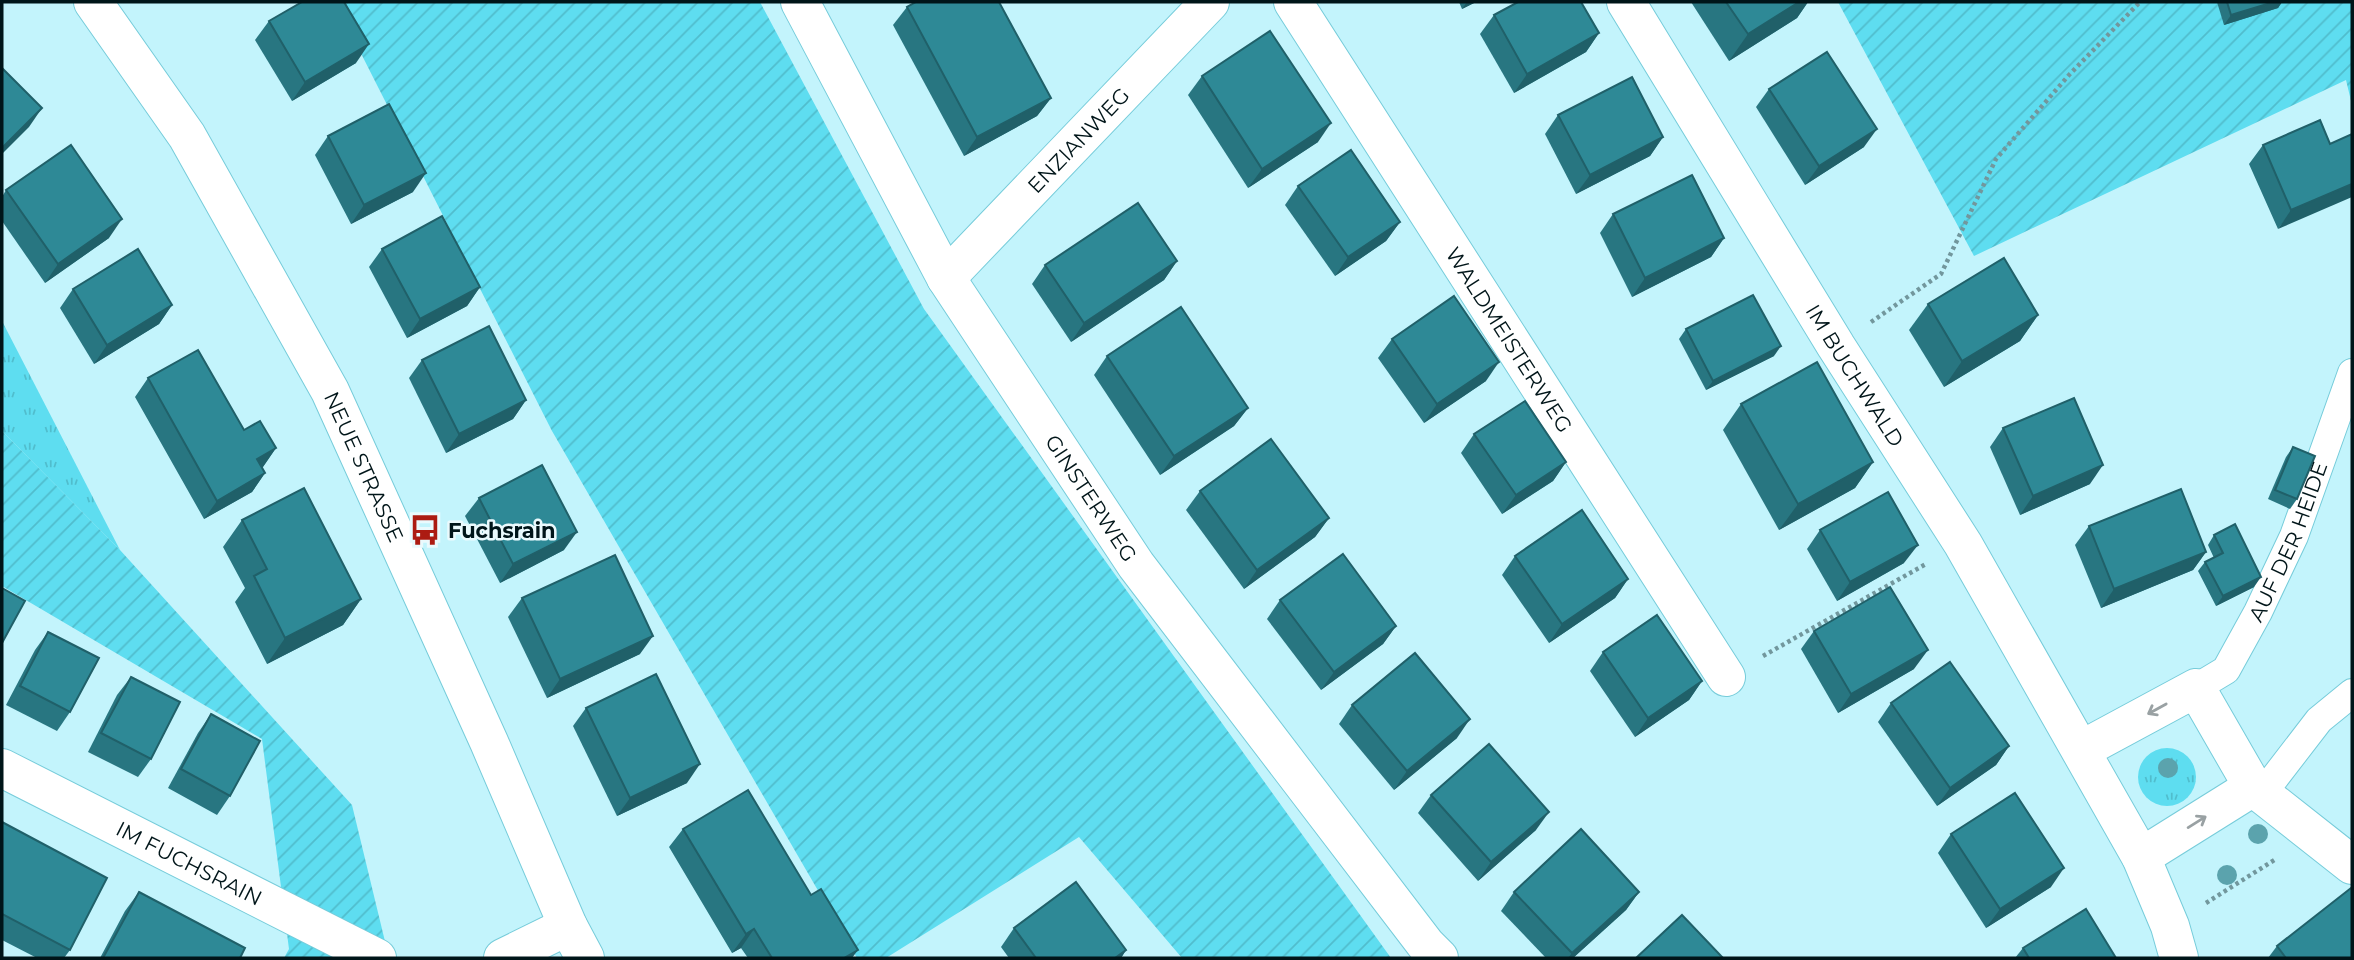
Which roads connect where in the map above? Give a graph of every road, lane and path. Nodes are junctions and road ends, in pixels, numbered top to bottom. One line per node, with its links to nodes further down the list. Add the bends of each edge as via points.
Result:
1 (93, 2): 21 (street, NEUE STRASSE, via 187,136 330,391)
2 (800, 2): 7 (street, GINSTERWEG)
3 (1210, 2): 7 (street, ENZIANWEG)
4 (1293, 2): 11 (street, WALDMEISTERWEG)
5 (1626, 2): 8 (street, IM BUCHWALD)
6 (2140, 2): 8 (path, via 1996,159 1941,274)
7 (946, 278): 24 (street, GINSTERWEG, via 1136,565)
8 (1836, 346): 10 (street, IM BUCHWALD)
9 (2352, 373): 12 (lane, AUF DER HEIDE, via 2294,536 2258,612 2226,670)
10 (1963, 544): 11 (path); 14 (street, IM BUCHWALD)
11 (1726, 677)
12 (2196, 688): 14 (street, one-way to 14); 16 (street)
13 (2352, 693): 16 (lane, via 2319,720)
14 (2081, 750): 17 (street, IM BUCHWALD)
15 (2, 768): 22 (street, IM FUCHSRAIN)
16 (2258, 790): 17 (street, one-way to 16); 18 (street)
17 (2141, 857): 25 (street)
18 (2352, 865)
19 (2238, 883): 20 (path)
20 (2221, 894)
21 (576, 942): 23 (street)
22 (377, 958)
23 (503, 958)
24 (1439, 958)
25 (2179, 958)

